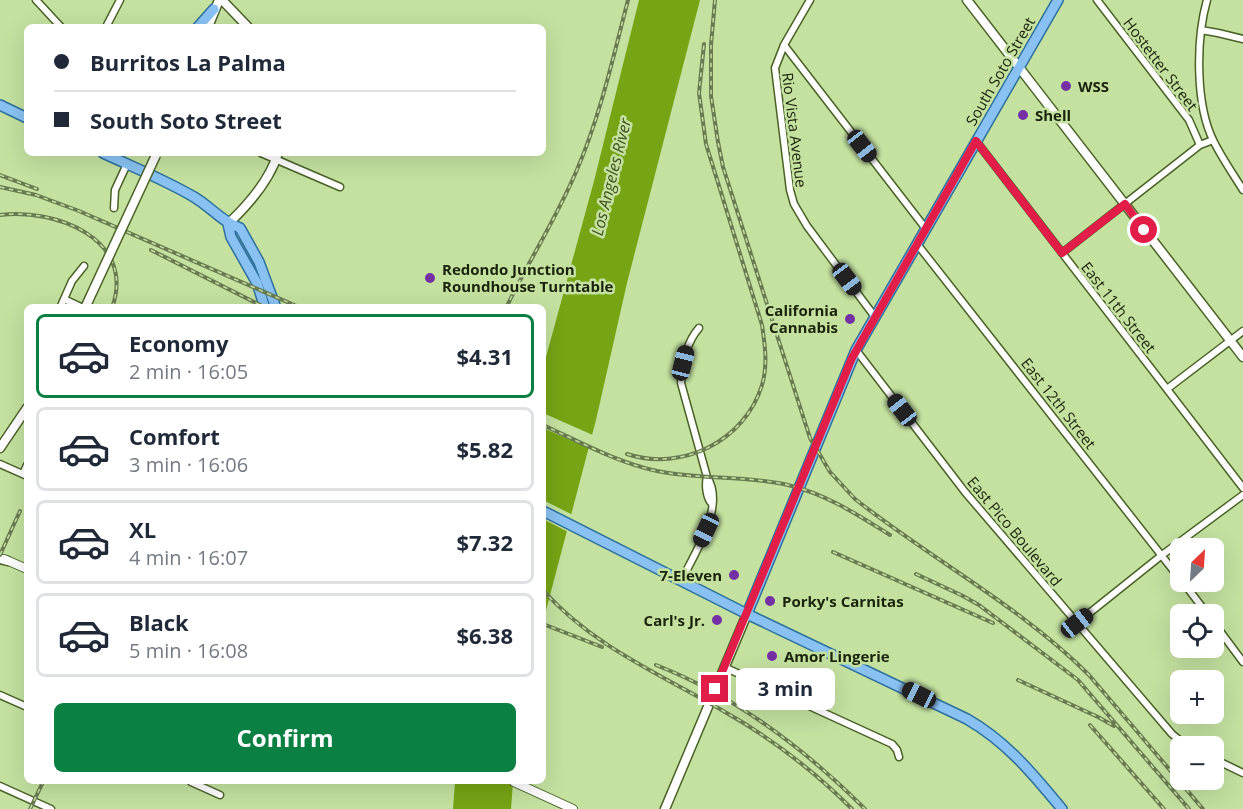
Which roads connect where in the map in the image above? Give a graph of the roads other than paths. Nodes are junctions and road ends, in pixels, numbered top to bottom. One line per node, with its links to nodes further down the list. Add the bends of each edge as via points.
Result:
1 (36, 0): 9 (street)
2 (120, 0): 10 (street)
3 (810, 0): 16 (street, Rio Vista Avenue)
4 (967, 0): 17 (main road)
5 (1058, 0): 17 (main road, South Soto Street)
6 (1097, 0): 22 (street, Hostetter Street, via 1189,120)
7 (1207, 0): 14 (street)
8 (218, 3): 11 (main road); 12 (main road); 13 (main road)
9 (58, 24)
10 (108, 24)
11 (200, 24)
12 (209, 24)
13 (244, 24)
14 (1201, 30): 15 (street); 20 (street, via 1202,102)
15 (1243, 39)
16 (784, 45): 34 (street); 44 (street, Rio Vista Avenue, via 775,76 794,204)
17 (1019, 67): 21 (main road, South Soto Street); 31 (main road)
18 (0, 105): 19 (main road)
19 (24, 117)
20 (1213, 140): 22 (street); 30 (street)
21 (976, 141): 34 (main road, South Soto Street); 36 (street, East 11th Street)
22 (1200, 145): 31 (street)
23 (109, 156): 27 (main road)
24 (122, 156): 27 (main road)
25 (156, 156): 41 (main road, bridge)
26 (277, 156): 29 (street); 33 (main road, via 263,183)
27 (115, 159): 28 (main road)
28 (127, 165): 32 (street, via 115,190); 33 (main road, via 198,199)
29 (340, 187)
30 (1243, 190)
31 (1125, 204): 36 (street); 47 (main road)
32 (114, 208)
33 (228, 224): 42 (main road); 43 (main road, via 240,228 250,244)
34 (926, 229): 35 (main road, South Soto Street)
35 (917, 243): 44 (main road, South Soto Street); 58 (street, East 12th Street)
36 (1062, 253): 50 (street, East 11th Street)
37 (84, 266): 38 (street, via 72,280)
38 (64, 299): 39 (street); 40 (street)
39 (62, 304)
40 (75, 304)
41 (86, 304)
42 (264, 304)
43 (275, 304)
44 (875, 317): 48 (main road, South Soto Street)
45 (699, 328): 62 (street, via 690,339 681,383 712,504 706,530)
46 (1243, 331): 47 (street)
47 (1230, 341): 49 (main road); 50 (street)
48 (856, 350): 65 (main road, South Soto Street); 66 (street, East Pico Boulevard, via 965,492)
49 (1243, 357)
50 (1167, 389): 55 (street, East 11th Street)
51 (24, 412): 52 (main road)
52 (0, 448)
53 (0, 464): 54 (street)
54 (24, 475)
55 (1243, 488)
56 (1243, 495): 58 (street)
57 (546, 512): 62 (main road)
58 (1162, 555): 60 (street, East 12th Street); 66 (street)
59 (3, 559): 61 (street)
60 (1170, 565)
61 (24, 568)
62 (681, 581): 65 (main road)
63 (1190, 592): 64 (street, East 12th Street)
64 (1200, 604)
65 (747, 614): 69 (main road, South Soto Street); 83 (main road, via 977,724 1018,757)
66 (1077, 623): 72 (street, East Pico Boulevard)
67 (1224, 636): 68 (street)
68 (1243, 662)
69 (724, 667): 73 (street, via 892,744); 82 (main road, South Soto Street)
70 (0, 695): 71 (street)
71 (24, 706)
72 (1173, 736)
73 (899, 757)
74 (1224, 764): 75 (street)
75 (1243, 773)
76 (195, 784): 79 (street)
77 (519, 784): 81 (street)
78 (0, 786): 80 (street)
79 (220, 795)
80 (51, 809)
81 (573, 809)
82 (665, 809)
83 (1062, 809)

